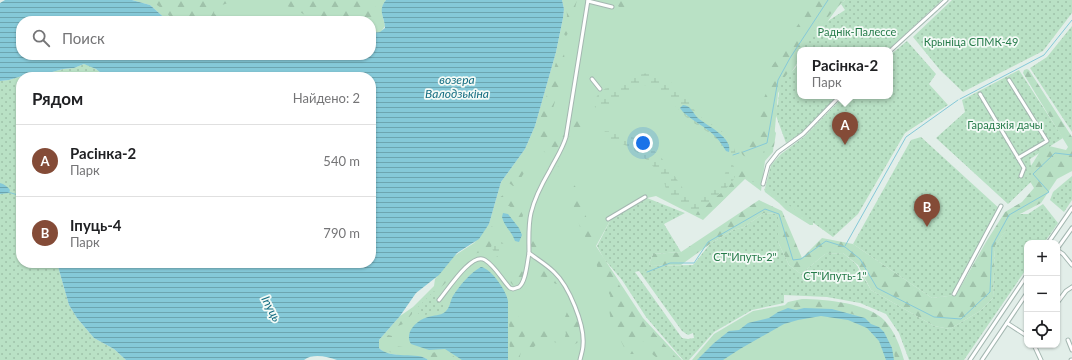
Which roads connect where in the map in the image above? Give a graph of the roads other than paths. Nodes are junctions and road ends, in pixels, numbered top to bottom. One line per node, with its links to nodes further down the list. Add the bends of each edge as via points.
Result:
1 (588, 0): 3 (street); 21 (street, via 566,137 531,213)
2 (946, 0): 4 (street)
3 (612, 7)
4 (893, 48)
5 (592, 79): 7 (street)
6 (1009, 80): 10 (street, via 1047,141)
7 (600, 89)
8 (980, 94): 10 (street)
9 (837, 99): 12 (street, via 803,134 778,152 768,165)
10 (1018, 158): 11 (street, via 1024,168)
11 (1021, 176)
12 (763, 184)
13 (645, 197): 16 (street)
14 (1001, 206): 25 (street)
15 (1071, 210): 18 (street)
16 (608, 219)
17 (1072, 228): 19 (street)
18 (1050, 240)
19 (1060, 246)
20 (1060, 252): 22 (street)
21 (529, 253): 27 (street, via 525,280 519,288 510,288 489,263 481,258 469,264); 34 (street, via 554,272 567,290 582,329 583,345)
22 (1072, 265)
23 (1026, 276): 35 (street)
24 (1072, 287): 28 (street)
25 (954, 294)
26 (1024, 298): 29 (street)
27 (439, 300)
28 (1060, 300)
29 (1007, 323): 30 (street); 36 (street)
30 (1024, 334)
31 (1068, 340): 33 (street)
32 (1035, 348): 37 (street)
33 (1072, 350)
34 (580, 360)
35 (970, 360)
36 (982, 360)
37 (1040, 360)

